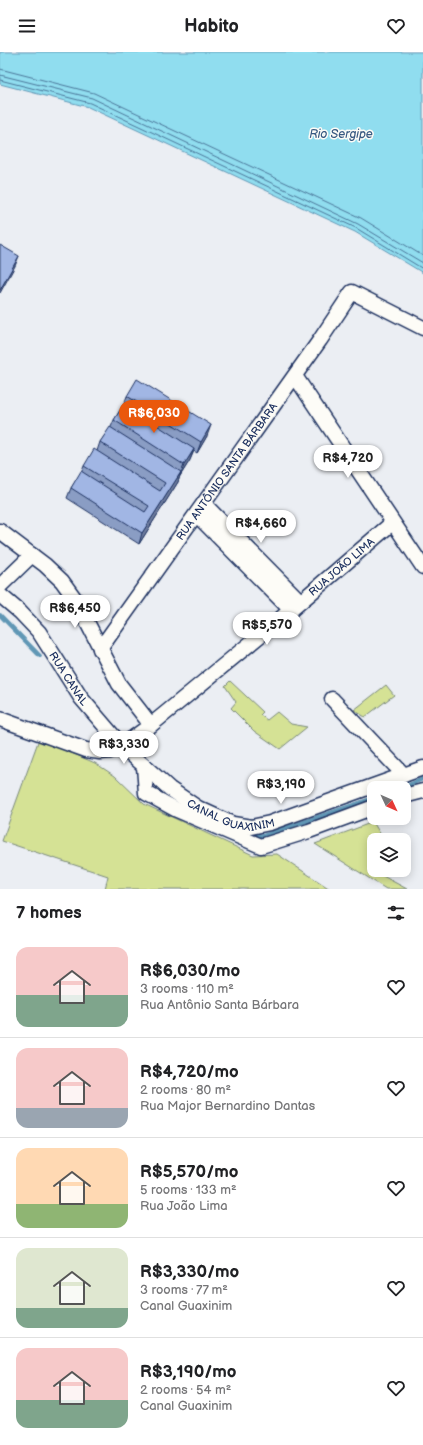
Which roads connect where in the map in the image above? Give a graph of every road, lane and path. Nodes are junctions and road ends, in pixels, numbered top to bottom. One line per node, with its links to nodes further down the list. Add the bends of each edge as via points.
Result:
1 (423, 328): 2 (street, RUA ANTÔNIO SANTA BÁRBARA, via 352,292)
2 (295, 376): 3 (street, RUA ANTÔNIO SANTA BÁRBARA); 4 (street)
3 (200, 509): 10 (street); 11 (street, RUA ANTÔNIO SANTA BÁRBARA)
4 (392, 523): 7 (street); 10 (street, RUA JOÃO LIMA)
5 (0, 531): 6 (street)
6 (32, 555): 8 (street); 11 (street, via 62,581 75,599)
7 (423, 567)
8 (0, 586)
9 (0, 595): 15 (street, RUA CANAL, via 39,632 81,698)
10 (295, 606): 14 (street, RUA JOÃO LIMA)
11 (100, 649): 14 (street, via 119,684)
12 (332, 699): 18 (street)
13 (0, 719): 15 (street, via 86,750 110,751)
14 (150, 725): 15 (street, RUA JOÃO LIMA)
15 (122, 746): 16 (street, CANAL GUAXINIM)
16 (144, 766): 18 (street, CANAL GUAXINIM, via 170,789 198,808 233,824 251,827 270,823); 21 (street, via 146,793 177,810 261,846)
17 (423, 768): 18 (street, CANAL GUAXINIM)
18 (404, 775)
19 (423, 790): 20 (street)
20 (411, 794)
21 (367, 810)

